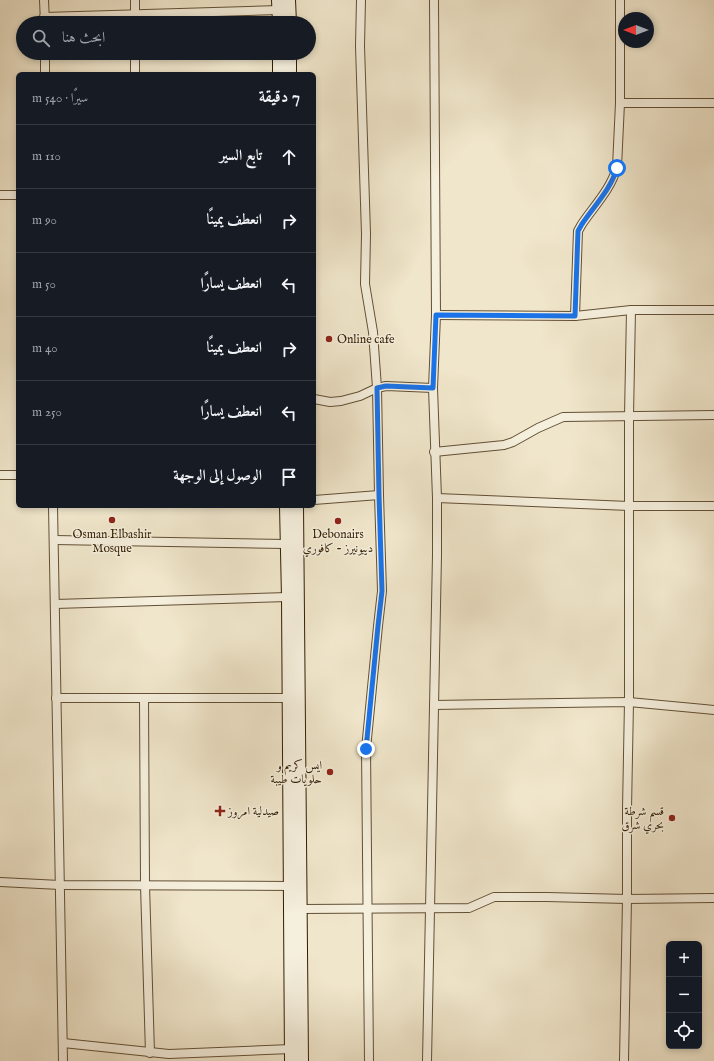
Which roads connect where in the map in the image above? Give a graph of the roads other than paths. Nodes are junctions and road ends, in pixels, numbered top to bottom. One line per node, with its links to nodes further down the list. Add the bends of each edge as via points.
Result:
1 (44, 0): 8 (street)
2 (135, 0): 9 (street)
3 (289, 0): 12 (street)
4 (361, 0): 29 (street, via 366,284)
5 (434, 0): 27 (street)
6 (620, 0): 21 (street)
7 (278, 5): 10 (street); 11 (street)
8 (44, 16)
9 (135, 16)
10 (166, 16)
11 (279, 16)
12 (290, 16)
13 (45, 60): 17 (street)
14 (135, 60): 18 (street)
15 (279, 60): 19 (street)
16 (290, 60): 20 (street)
17 (46, 72)
18 (135, 72)
19 (279, 72)
20 (290, 72)
21 (620, 103): 22 (street); 28 (street, via 617,168 610,184 578,231)
22 (714, 103)
23 (0, 195): 24 (street)
24 (16, 195)
25 (632, 310): 26 (street); 28 (street); 33 (street)
26 (714, 310)
27 (436, 315): 28 (street); 30 (street)
28 (575, 316)
29 (377, 388): 30 (street); 31 (street, via 341,401); 37 (street)
30 (433, 388): 34 (street)
31 (316, 399)
32 (714, 415): 33 (street)
33 (629, 416): 34 (street, via 563,417 504,445); 40 (street)
34 (434, 452): 38 (street)
35 (0, 475): 36 (street)
36 (16, 475)
37 (379, 495): 39 (street); 62 (street, via 382,591 366,749)
38 (437, 498): 40 (street); 54 (street)
39 (316, 500)
40 (629, 506): 41 (street); 53 (street)
41 (714, 506)
42 (53, 508): 45 (street)
43 (286, 508): 46 (street)
44 (298, 508): 47 (street)
45 (54, 540): 46 (street); 49 (street)
46 (286, 544): 47 (street); 48 (street)
47 (298, 557): 59 (street)
48 (288, 597): 49 (street); 52 (street)
49 (55, 604): 50 (street)
50 (56, 698): 51 (street); 57 (street)
51 (144, 698): 52 (street); 58 (street)
52 (288, 698): 59 (street)
53 (629, 702): 54 (street); 55 (street); 61 (street)
54 (434, 705): 63 (street)
55 (714, 710)
56 (0, 882): 57 (street)
57 (60, 885): 58 (street); 65 (street)
58 (145, 885): 59 (street); 66 (street)
59 (295, 886): 64 (street); 67 (street)
60 (714, 898): 61 (street)
61 (627, 899): 63 (street, via 494,897 469,908); 72 (street)
62 (367, 908): 63 (street); 64 (street); 70 (street)
63 (430, 908): 71 (street)
64 (301, 909): 69 (street)
65 (63, 1043): 66 (street); 68 (street)
66 (150, 1053): 67 (street)
67 (291, 1055)
68 (63, 1061)
69 (302, 1061)
70 (369, 1061)
71 (427, 1061)
72 (624, 1061)

